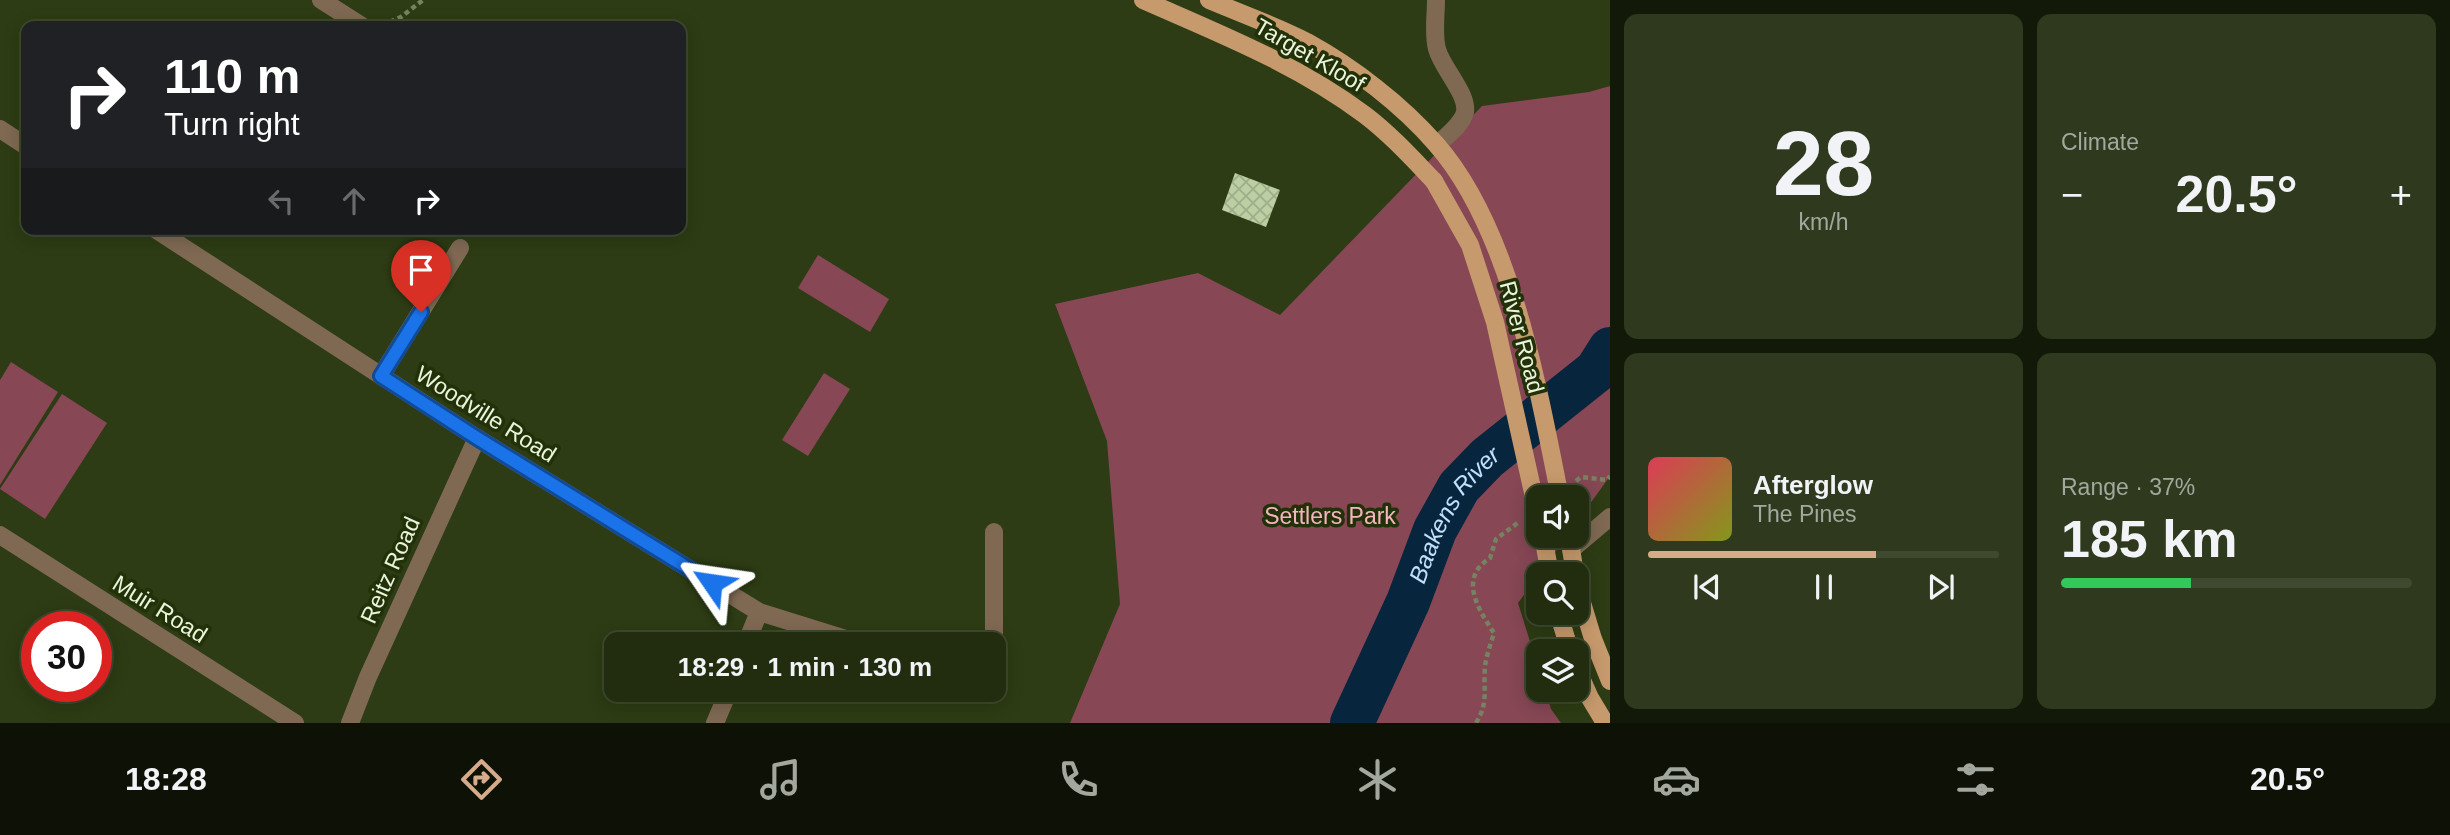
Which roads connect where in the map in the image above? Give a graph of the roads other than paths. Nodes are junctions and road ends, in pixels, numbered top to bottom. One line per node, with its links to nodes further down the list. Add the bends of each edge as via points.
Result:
1 (321, 0): 5 (street)
2 (1143, 0): 10 (main road, Target Kloof, via 1278,59 1336,94 1384,131)
3 (1209, 0): 8 (main road, Target Kloof, via 1307,42 1388,97)
4 (1436, 0): 8 (street, via 1436,46 1465,103 1461,121)
5 (354, 21)
6 (0, 129): 7 (street)
7 (21, 143)
8 (1437, 145): 9 (main road, Target Kloof)
9 (1456, 171): 16 (main road, River Road, via 1505,272)
10 (1434, 181): 15 (main road, River Road, bridge, via 1470,246 1489,300 1516,411)
11 (164, 235): 13 (street, Woodville Road)
12 (460, 248): 13 (street)
13 (381, 376): 14 (street, Woodville Road)
14 (477, 438): 21 (street, Woodville Road); 30 (street, Reitz Road)
15 (1528, 485)
16 (1557, 485)
17 (1610, 517): 18 (street)
18 (1589, 530)
19 (994, 532): 25 (street)
20 (0, 535): 29 (street, Muir Road)
21 (759, 612): 23 (street); 24 (street, Woodville Road)
22 (1589, 625): 26 (main road)
23 (751, 632)
24 (823, 632)
25 (994, 632)
26 (1610, 681)
27 (1589, 696): 32 (main road)
28 (724, 702): 31 (street)
29 (295, 723)
30 (350, 723)
31 (715, 723)
32 (1605, 723)

